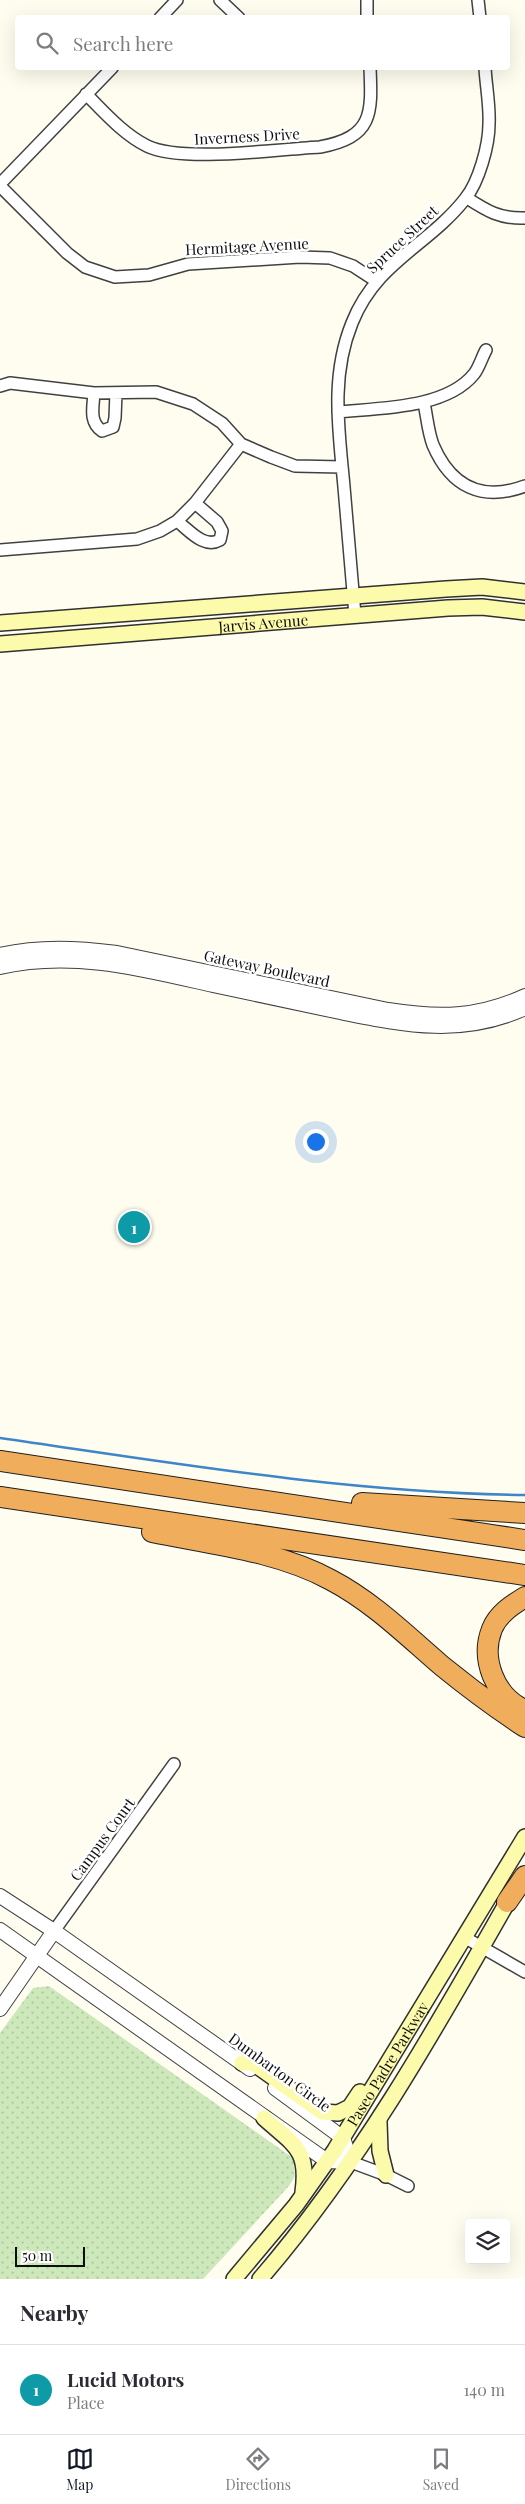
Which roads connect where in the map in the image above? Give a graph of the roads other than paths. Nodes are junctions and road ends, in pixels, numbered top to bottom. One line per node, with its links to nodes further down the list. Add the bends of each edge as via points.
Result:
1 (177, 0): 5 (street)
2 (220, 0): 6 (street)
3 (367, 0): 7 (street)
4 (478, 0): 8 (street)
5 (163, 15)
6 (236, 15)
7 (368, 15)
8 (480, 15)
9 (110, 70): 12 (street)
10 (370, 70): 12 (street, Inverness Drive, via 372,104 368,118 350,137 337,144 320,147 187,155 161,151 128,134)
11 (485, 70): 14 (street, Spruce Street, via 490,125 482,163)
12 (86, 94): 13 (street)
13 (0, 185): 16 (street, Hermitage Avenue, via 67,253 85,267 115,277 149,275 188,264 300,257 330,258 353,266)
14 (467, 198): 15 (street, via 508,219); 16 (street, Spruce Street, via 439,227 404,253)
15 (525, 218)
16 (376, 281): 22 (street, Spruce Street, via 352,323 338,369)
17 (486, 350): 21 (street, via 474,375 452,391)
18 (0, 386): 19 (street, via 10,383)
19 (94, 393): 20 (street); 20 (street, via 92,418 102,431 113,427)
20 (116, 393): 23 (street, via 156,392 193,404 222,423)
21 (424, 403): 22 (street); 25 (street, via 433,444 452,477 480,492 508,492)
22 (338, 412): 24 (street, Spruce Street)
23 (241, 444): 24 (street, via 296,466); 26 (street)
24 (342, 467): 30 (street, Spruce Street)
25 (525, 486)
26 (195, 503): 27 (street); 27 (street, via 217,522 222,531 220,540 213,544 204,542)
27 (177, 521): 28 (street, via 137,539)
28 (0, 550)
29 (525, 592): 30 (main road, Jarvis Avenue, via 482,587)
30 (353, 596): 32 (street, Spruce Street); 33 (main road, Jarvis Avenue)
31 (525, 612): 32 (main road, Jarvis Avenue, via 482,607)
32 (355, 615): 34 (main road, Jarvis Avenue)
33 (0, 623)
34 (0, 644)
35 (0, 955): 37 (street, Gateway Boulevard, via 82,948 117,952 422,1016 484,1012)
36 (0, 966): 38 (street, Gateway Boulevard, via 47,960 116,964 420,1027 487,1023)
37 (525, 996)
38 (525, 1008)
39 (0, 1461): 41 (highway)
40 (0, 1488): 46 (highway)
41 (190, 1490): 44 (highway); 45 (highway)
42 (0, 1497): 43 (highway)
43 (71, 1507): 47 (highway); 50 (highway, via 117,1525 268,1556 331,1580 356,1595 476,1693)
44 (525, 1514)
45 (525, 1540)
46 (525, 1566)
47 (525, 1575)
48 (525, 1597): 49 (highway, via 502,1614 492,1628 488,1662 494,1680 505,1696)
49 (525, 1710)
50 (525, 1727)
51 (174, 1764): 58 (street, Campus Court)
52 (525, 1838): 59 (main road, Paseo Padre Parkway)
53 (525, 1871): 56 (main road, Paseo Padre Parkway)
54 (525, 1876): 56 (highway)
55 (0, 1896): 58 (street, Dumbarton Circle)
56 (507, 1902): 60 (main road, Paseo Padre Parkway)
57 (0, 1930): 61 (street)
58 (54, 1930): 61 (street); 65 (street, Dumbarton Circle)
59 (464, 1937): 60 (street); 63 (main road, Paseo Padre Parkway)
60 (482, 1947): 62 (street); 67 (main road, Paseo Padre Parkway)
61 (37, 1957): 64 (street); 66 (street)
62 (525, 1972)
63 (436, 1981): 65 (main road, via 425,1986 350,2107 338,2113 322,2112 253,2063); 68 (main road, Paseo Padre Parkway)
64 (0, 2009)
65 (242, 2063): 68 (street, Dumbarton Circle)
66 (264, 2118): 69 (street); 73 (main road, via 300,2150 305,2162)
67 (379, 2122): 70 (main road, Paseo Padre Parkway); 71 (main road, via 380,2151)
68 (342, 2138): 69 (main road, Paseo Padre Parkway); 70 (street)
69 (327, 2161): 70 (street); 73 (main road, Paseo Padre Parkway)
70 (351, 2162): 71 (street); 75 (main road, Paseo Padre Parkway, via 306,2224)
71 (386, 2175): 72 (street)
72 (408, 2186)
73 (303, 2195): 74 (main road, Paseo Padre Parkway)
74 (234, 2279)
75 (260, 2279)

